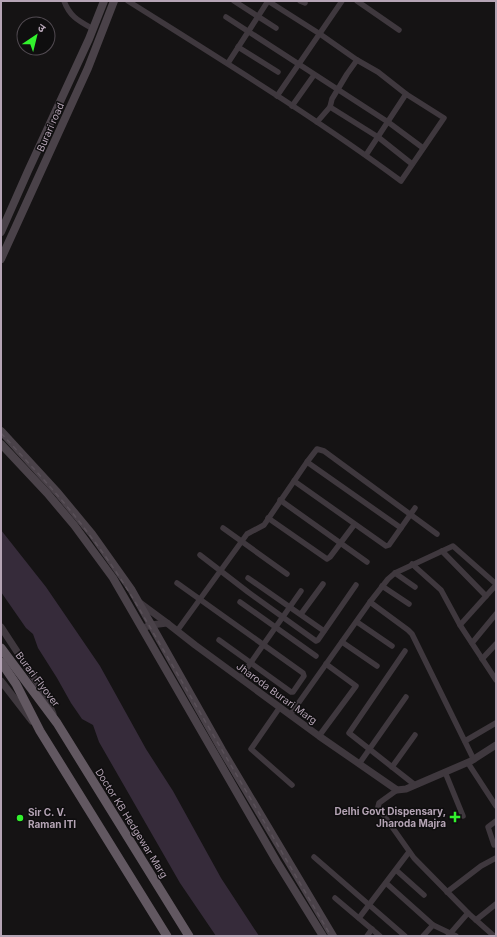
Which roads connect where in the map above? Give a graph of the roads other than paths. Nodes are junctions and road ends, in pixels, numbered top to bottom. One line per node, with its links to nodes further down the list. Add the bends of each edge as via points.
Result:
1 (64, 1): 12 (street, via 70,13)
2 (104, 1): 12 (main road, Burari road)
3 (114, 1): 34 (main road, Burari road, via 88,68)
4 (128, 1): 18 (street)
5 (234, 1): 9 (street)
6 (268, 1): 9 (street); 15 (street)
7 (342, 1): 15 (street)
8 (357, 1): 13 (street)
9 (258, 16): 11 (street); 14 (street)
10 (226, 18): 14 (street)
11 (276, 28)
12 (93, 29): 33 (main road, Burari road)
13 (399, 30)
14 (248, 32): 16 (street); 19 (street)
15 (320, 34): 17 (street); 19 (street)
16 (238, 47): 18 (street); 20 (street)
17 (357, 60): 22 (street); 23 (street, via 378,72)
18 (228, 63): 24 (street)
19 (299, 65): 21 (street); 24 (street)
20 (278, 72)
21 (314, 75): 22 (street); 25 (street)
22 (338, 90): 26 (street, via 332,98); 28 (street)
23 (406, 94): 28 (street); 30 (street, via 444,118)
24 (277, 96): 25 (street)
25 (292, 106): 27 (street)
26 (330, 107): 27 (street); 29 (street)
27 (317, 122): 31 (street)
28 (388, 122): 29 (street); 30 (street)
29 (378, 137): 31 (street); 32 (street)
30 (423, 148): 32 (street)
31 (366, 155): 32 (street, via 401,181)
32 (412, 164)
33 (1, 232)
34 (1, 259)
35 (1, 431): 66 (main road, via 92,534)
36 (1, 444): 80 (main road, via 74,525 113,578)
37 (307, 462): 38 (street); 41 (street, via 317,449 321,449); 45 (street)
38 (294, 480): 39 (street); 43 (street)
39 (280, 500): 42 (street); 48 (street)
40 (415, 508): 41 (street)
41 (411, 514): 45 (street); 46 (street)
42 (268, 518): 47 (street, via 262,527 247,534); 48 (street, via 325,559 330,557)
43 (354, 525): 45 (street, via 386,546); 48 (street)
44 (223, 528): 47 (street)
45 (401, 528)
46 (437, 534)
47 (242, 542): 53 (street); 55 (street)
48 (340, 543): 51 (street)
49 (442, 551): 52 (street); 59 (street, via 454,546); 64 (street)
50 (200, 555): 53 (street)
51 (367, 562)
52 (412, 564): 54 (street); 77 (street, via 441,590)
53 (222, 571): 65 (street); 73 (street)
54 (395, 573): 61 (street); 62 (street)
55 (287, 574)
56 (248, 578): 70 (street)
57 (177, 583): 65 (street)
58 (323, 584): 71 (street)
59 (496, 584): 64 (street)
60 (356, 585): 82 (street)
61 (382, 586): 68 (street); 69 (street)
62 (415, 587)
63 (301, 590): 70 (street)
64 (486, 596): 77 (street)
65 (200, 599): 81 (street); 86 (street)
66 (138, 601): 75 (street, Jharoda Burari Marg); 76 (main road)
67 (240, 602): 79 (street)
68 (370, 602): 74 (street); 109 (street, via 412,634)
69 (409, 604)
70 (290, 606): 71 (street); 73 (street)
71 (301, 614): 82 (street)
72 (496, 614): 85 (street)
73 (282, 617): 79 (street); 82 (street, via 315,641)
74 (356, 622): 84 (street); 88 (street)
75 (166, 623): 76 (street); 81 (street, Jharoda Burari Marg)
76 (152, 625): 80 (street); 144 (main road, via 222,750)
77 (460, 625): 85 (street)
78 (1, 627): 104 (street, via 44,693)
79 (275, 627): 86 (street); 91 (street)
80 (143, 628): 143 (main road, via 265,842)
81 (177, 631): 98 (street, Jharoda Burari Marg)
82 (324, 631)
83 (219, 640): 94 (street)
84 (342, 642): 95 (street); 96 (street)
85 (472, 643): 92 (street)
86 (263, 644): 94 (street); 94 (street, via 303,673 301,681 291,692)
87 (496, 644): 92 (street)
88 (392, 646)
89 (1, 648): 100 (highway, Burari Flyover)
90 (405, 651): 111 (street, via 349,733)
91 (316, 656)
92 (482, 659): 97 (street)
93 (1, 662): 100 (highway, Burari Flyover)
94 (251, 662): 98 (street)
95 (326, 664): 103 (street); 108 (street, via 356,686)
96 (376, 666)
97 (495, 676)
98 (240, 678): 102 (street, Jharoda Burari Marg)
99 (1, 681): 106 (street)
100 (19, 681): 104 (highway, Burari Flyover); 106 (highway, Burari Flyover)
101 (406, 697): 111 (street)
102 (280, 707): 103 (street, Jharoda Burari Marg); 116 (street, via 251,749)
103 (290, 715): 108 (street, Jharoda Burari Marg)
104 (57, 723): 142 (highway, Doctor KB Hedgewar Marg)
105 (496, 723): 109 (street)
106 (40, 731): 136 (highway)
107 (415, 735): 114 (street)
108 (319, 736): 113 (street, Jharoda Burari Marg)
109 (465, 741): 112 (street)
110 (496, 745): 112 (street)
111 (370, 749): 113 (street); 114 (street)
112 (471, 761): 115 (street); 119 (street)
113 (359, 764): 118 (street, Jharoda Burari Marg)
114 (392, 767): 117 (street)
115 (445, 772): 117 (street); 120 (street)
116 (292, 785)
117 (415, 785): 118 (street)
118 (397, 790): 123 (street, via 378,807)
119 (496, 806)
120 (463, 816)
121 (496, 821): 122 (street, via 488,827)
122 (494, 845)
123 (409, 852): 126 (street); 128 (street)
124 (314, 857): 132 (street)
125 (496, 858): 128 (street)
126 (396, 870): 127 (street); 129 (street)
127 (386, 883): 132 (street); 137 (street)
128 (447, 892): 133 (street)
129 (424, 895)
130 (335, 898): 134 (street)
131 (496, 904): 135 (street)
132 (368, 905): 134 (street); 147 (street)
133 (468, 913): 135 (street); 139 (street)
134 (359, 918): 138 (street)
135 (476, 920): 149 (street)
136 (160, 924): 140 (street); 141 (highway)
137 (433, 924): 139 (street); 148 (street)
138 (372, 929): 145 (street); 146 (street)
139 (452, 935)
140 (160, 936)
141 (167, 936)
142 (189, 936)
143 (322, 936)
144 (333, 936)
145 (367, 936)
146 (380, 936)
147 (405, 936)
148 (422, 936)
149 (494, 936)

